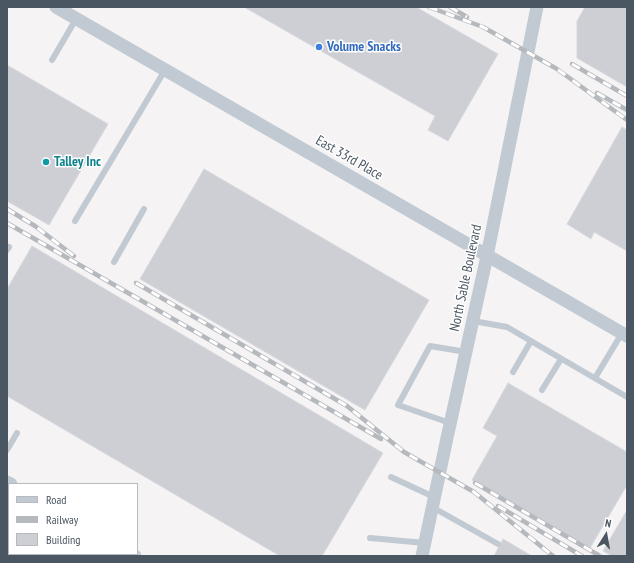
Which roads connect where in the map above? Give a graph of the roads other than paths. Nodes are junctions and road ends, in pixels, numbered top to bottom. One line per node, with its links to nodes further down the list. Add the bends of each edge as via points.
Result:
1 (56, 7): 3 (street, East 33rd Place)
2 (538, 7): 8 (street, North Sable Boulevard)
3 (76, 18): 4 (lane); 5 (street, East 33rd Place)
4 (52, 60)
5 (165, 70): 7 (lane); 8 (street, East 33rd Place)
6 (144, 209): 9 (lane)
7 (75, 221)
8 (487, 256): 10 (street, North Sable Boulevard); 11 (street, East 33rd Place)
9 (114, 262)
10 (473, 321): 12 (lane, via 507,327); 13 (street, North Sable Boulevard)
11 (624, 334): 16 (lane)
12 (531, 341): 14 (lane); 15 (lane)
13 (466, 352): 19 (street, North Sable Boulevard); 19 (lane, via 430,346 398,405)
14 (561, 359): 16 (lane); 17 (lane)
15 (513, 372)
16 (595, 378): 18 (lane)
17 (542, 390)
18 (627, 397)
19 (450, 423): 23 (street, North Sable Boulevard)
20 (17, 433): 21 (lane)
21 (7, 450)
22 (392, 477): 23 (lane)
23 (433, 502): 25 (street, North Sable Boulevard); 26 (lane)
24 (370, 538): 25 (lane)
25 (425, 543): 27 (street, North Sable Boulevard)
26 (498, 544)
27 (422, 556)

